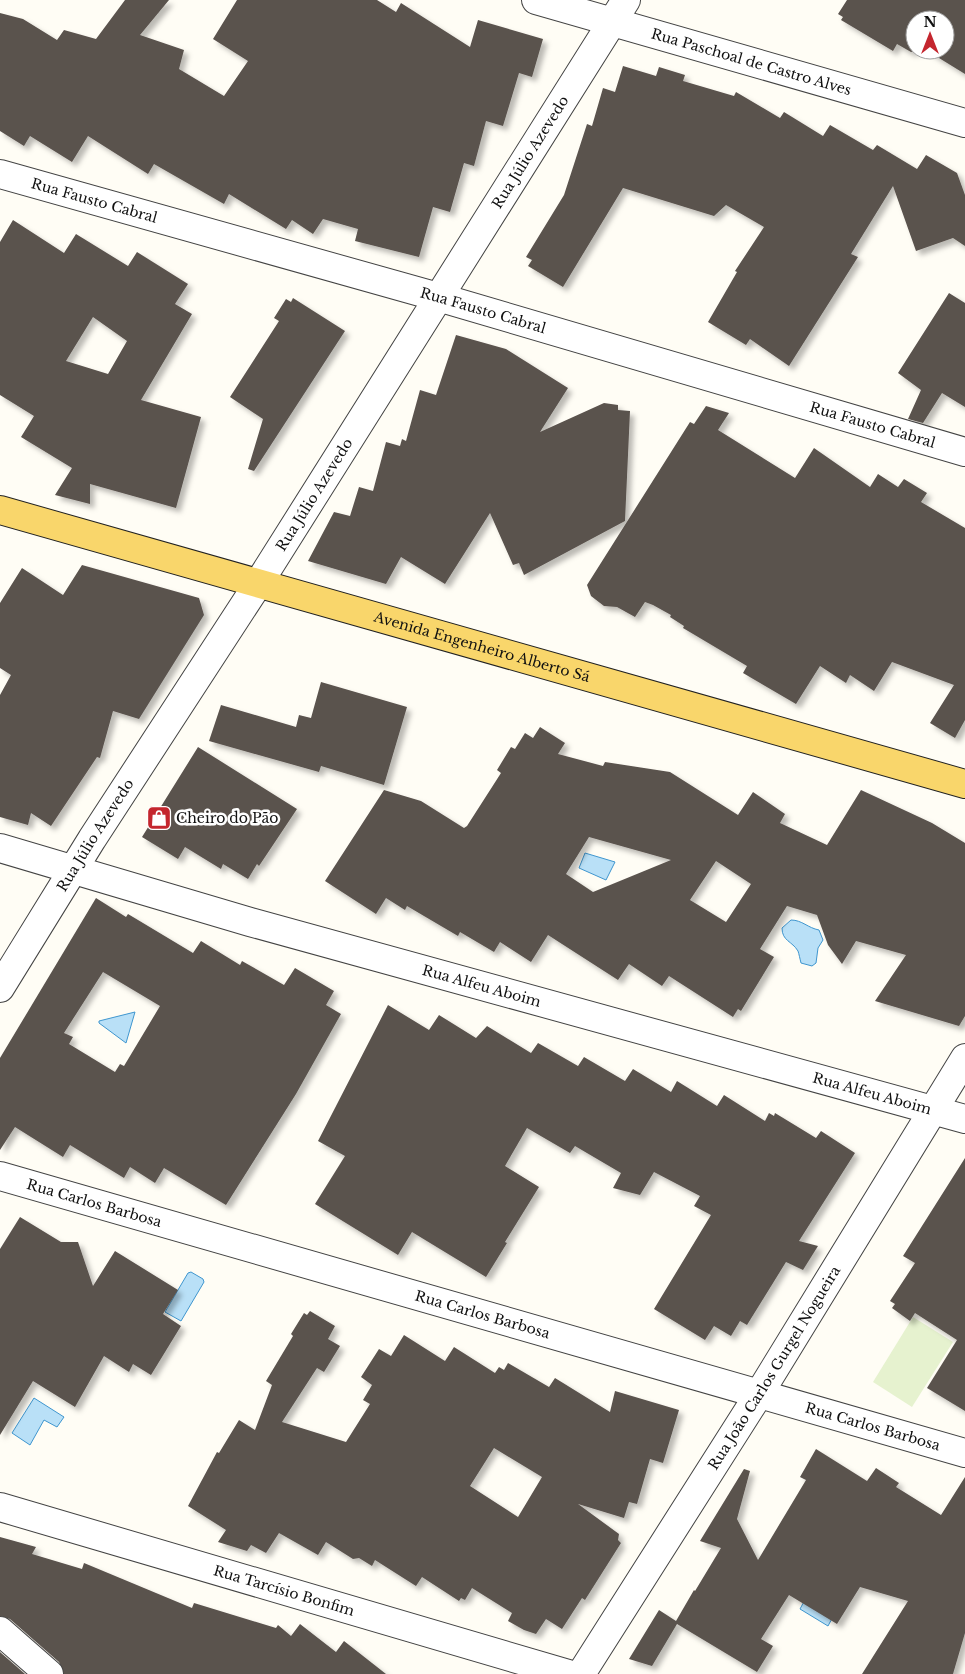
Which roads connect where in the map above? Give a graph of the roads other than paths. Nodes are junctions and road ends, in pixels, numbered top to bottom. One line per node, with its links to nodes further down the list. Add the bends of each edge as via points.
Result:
1 (536, 0): 2 (street, Rua Paschoal de Castro Alves)
2 (619, 11): 3 (street, Rua Paschoal de Castro Alves); 5 (street, Rua Júlio Azevedo)
3 (965, 123)
4 (0, 174): 5 (street, Rua Fausto Cabral)
5 (438, 297): 6 (street, Rua Fausto Cabral); 8 (street, Rua Júlio Azevedo)
6 (965, 452)
7 (0, 510): 8 (main road, Avenida Engenheiro Alberto Sá)
8 (258, 584): 9 (main road, Avenida Engenheiro Alberto Sá); 11 (street, Rua Júlio Azevedo)
9 (965, 784)
10 (0, 848): 11 (street, Rua Alfeu Aboim)
11 (73, 869): 12 (street, Rua Júlio Azevedo); 14 (street, Rua Alfeu Aboim, via 250,922)
12 (0, 988)
13 (965, 1058): 14 (street, Rua João Carlos Gurgel Nogueira)
14 (932, 1110): 15 (street, Rua Alfeu Aboim); 17 (street, Rua João Carlos Gurgel Nogueira)
15 (965, 1119)
16 (0, 1176): 17 (street, Rua Carlos Barbosa)
17 (759, 1394): 18 (street, Rua Carlos Barbosa); 23 (street, Rua João Carlos Gurgel Nogueira)
18 (965, 1453)
19 (0, 1507): 22 (street, Rua Tarcísio Bonfim)
20 (0, 1631): 21 (street)
21 (49, 1674)
22 (568, 1674)
23 (580, 1674)

